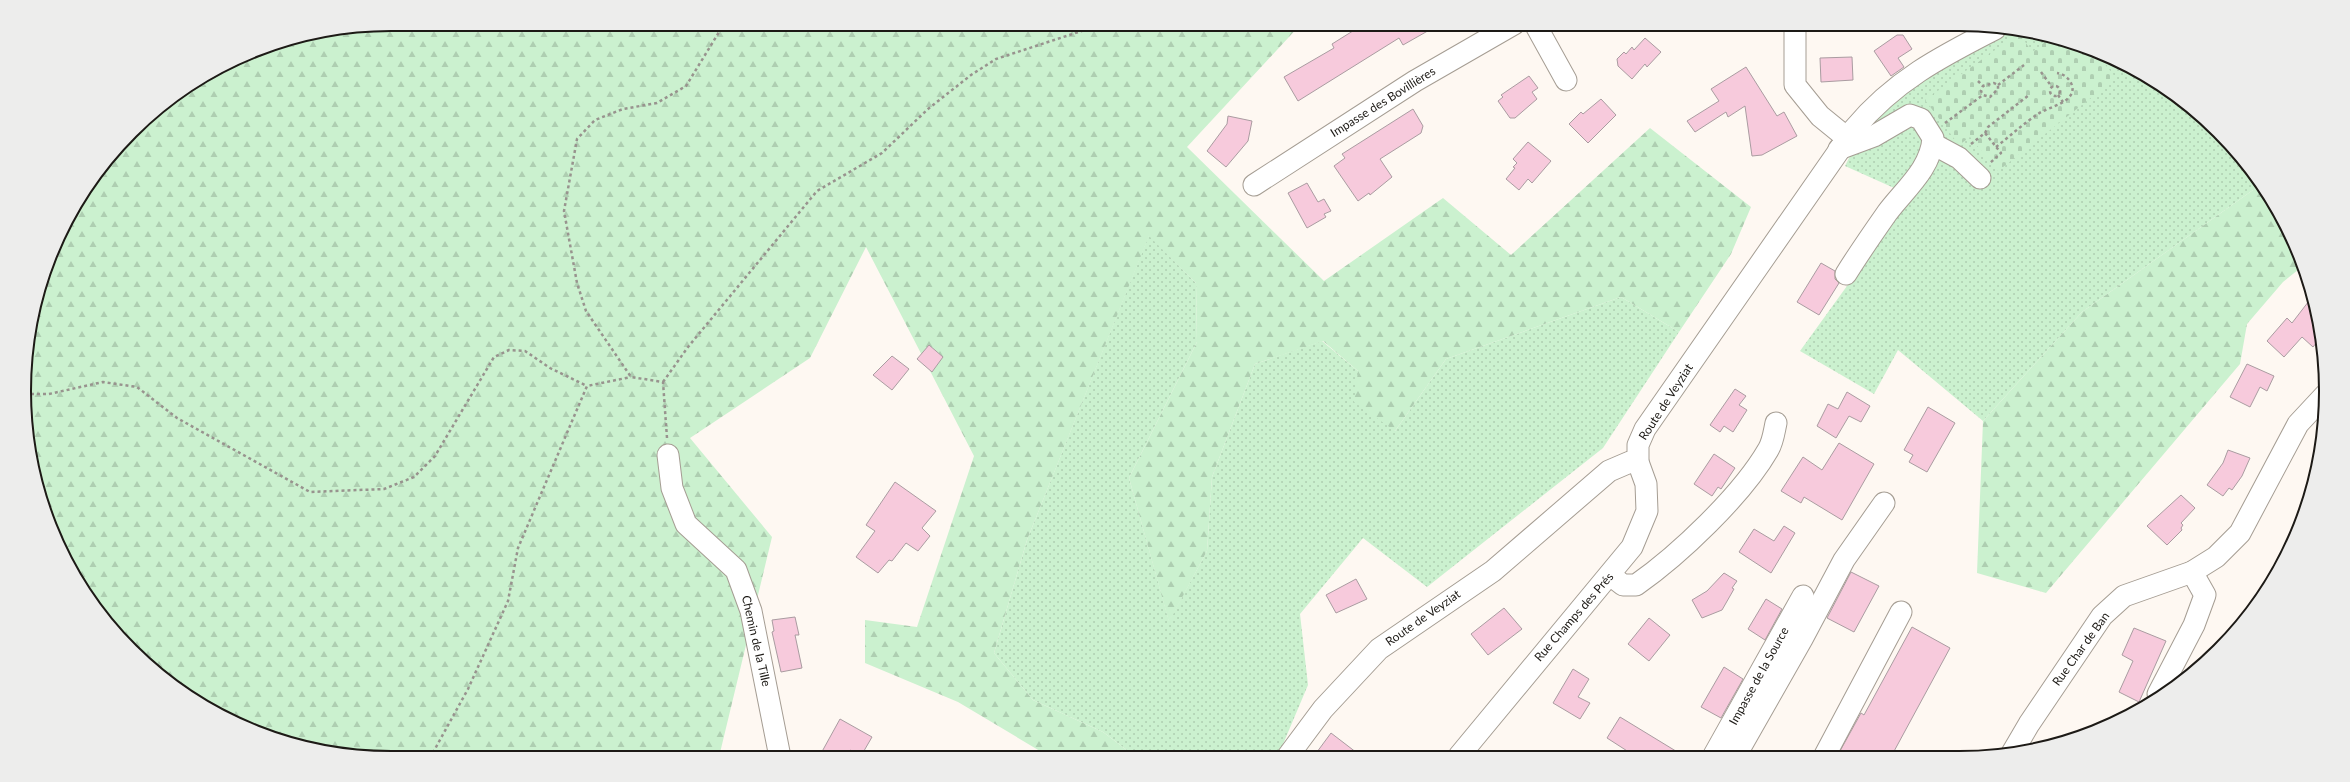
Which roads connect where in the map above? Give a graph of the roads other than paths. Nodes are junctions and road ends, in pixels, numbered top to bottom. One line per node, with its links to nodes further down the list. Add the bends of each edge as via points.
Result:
1 (1502, 31): 9 (street, Impasse des Bovillières, via 1415,81)
2 (1539, 31): 5 (street)
3 (1795, 31): 6 (street, via 1795,85)
4 (1988, 32): 6 (street, Route de Veyziat, via 1910,76 1883,97)
5 (1566, 80)
6 (1843, 144): 7 (street, via 1874,136 1910,115 1922,119 1933,138); 14 (street, Route de Veyziat, via 1645,429 1638,445)
7 (1933, 144): 8 (street); 10 (street, via 1923,168 1891,208)
8 (1985, 170)
9 (1254, 185)
10 (1846, 274)
11 (2319, 402): 16 (street, Rue Char de Ban, via 2298,424 2240,533 2216,557)
12 (1776, 423): 17 (street, via 1768,450 1744,483 1701,531 1636,585 1623,585)
13 (668, 455): 22 (street, Chemin de la Tille, via 672,488 686,524 736,570 751,611)
14 (1638, 462): 17 (street, Rue Champs des Prés, via 1646,484 1647,511 1632,546); 23 (street, Route de Veyziat, via 1630,462 1609,471 1493,571 1379,649 1323,709)
15 (1884, 503): 26 (street, via 1844,560)
16 (2192, 572): 20 (street, via 2204,595 2194,625); 21 (street, Rue Char de Ban, via 2124,596 2102,616)
17 (1610, 575): 24 (street, Rue Champs des Prés)
18 (1803, 596): 25 (street, Impasse de la Source)
19 (1902, 612): 27 (street)
20 (2161, 689)
21 (2016, 746)
22 (779, 751)
23 (1292, 751)
24 (1462, 751)
25 (1716, 751)
26 (1738, 751)
27 (1827, 751)

